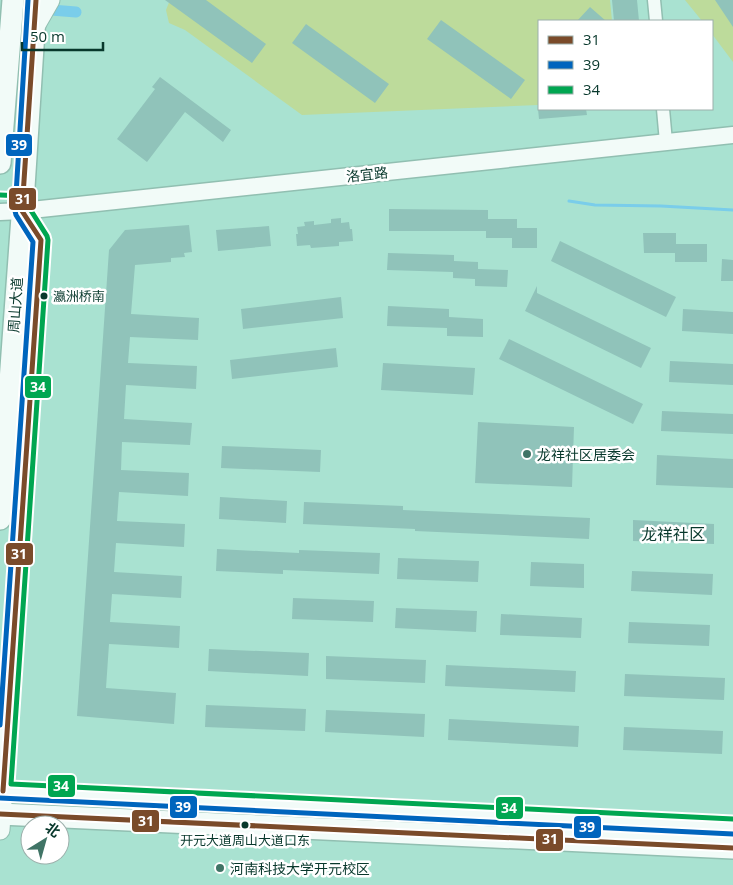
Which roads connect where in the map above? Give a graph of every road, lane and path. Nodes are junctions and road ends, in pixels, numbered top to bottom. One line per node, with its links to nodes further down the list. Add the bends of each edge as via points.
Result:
1 (4, 0): 7 (main road)
2 (13, 0): 7 (main road)
3 (36, 0): 8 (main road, 周山大道)
4 (50, 0): 8 (main road)
5 (654, 0): 6 (street)
6 (656, 20)
7 (10, 29): 13 (main road)
8 (34, 30): 15 (main road, 周山大道)
9 (663, 110): 12 (street)
10 (733, 127): 12 (street, 洛宜路)
11 (733, 135): 12 (street, 洛宜路)
12 (665, 138): 15 (street, 洛宜路)
13 (0, 163)
14 (0, 202): 15 (street, 洛宜路)
15 (23, 207): 16 (street, 洛宜路); 17 (main road, 周山大道); 18 (main road, 周山大道, via 41,240)
16 (0, 212)
17 (0, 519)
18 (4, 728): 19 (main road, 周山大道)
19 (2, 791): 20 (main road, 周山大道); 21 (main road)
20 (0, 819): 22 (main road)
21 (733, 827)
22 (733, 848)

